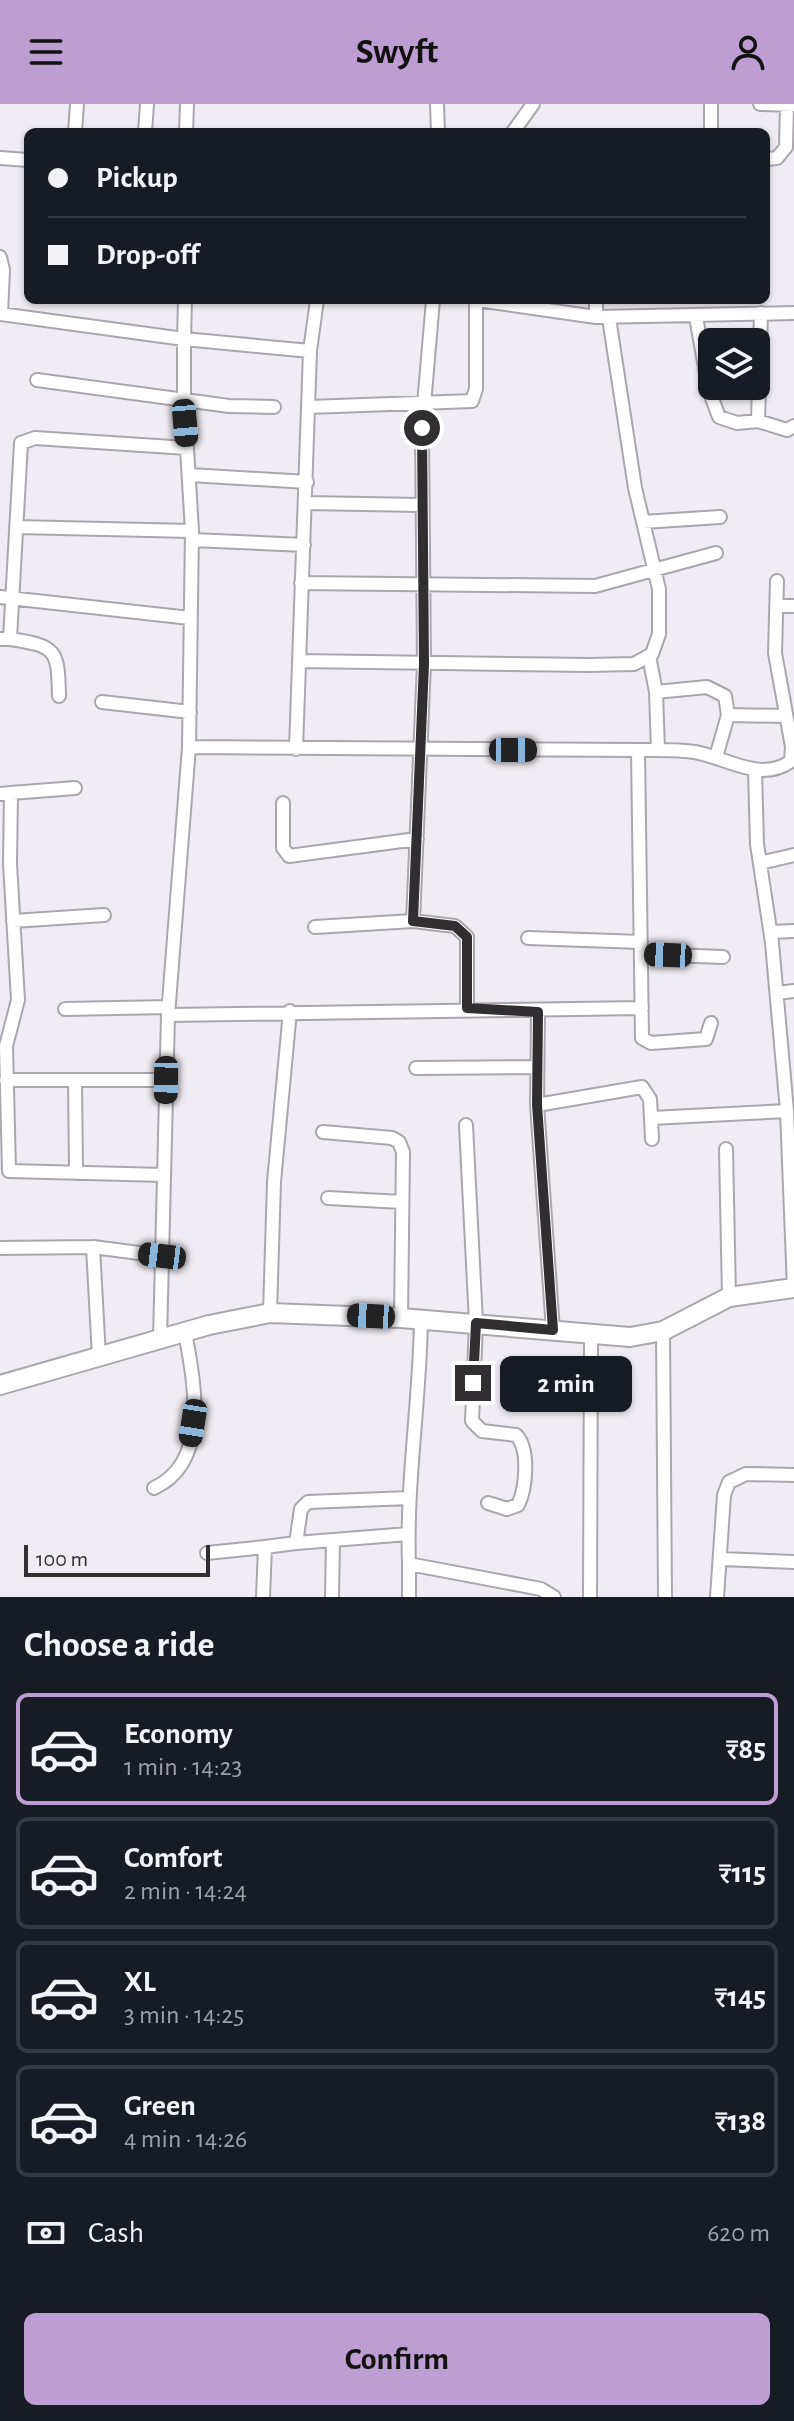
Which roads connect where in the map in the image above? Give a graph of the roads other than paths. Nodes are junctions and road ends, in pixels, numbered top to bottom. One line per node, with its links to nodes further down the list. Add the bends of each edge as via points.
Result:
1 (77, 104): 10 (street)
2 (147, 104): 11 (street)
3 (187, 104): 12 (street)
4 (437, 104): 13 (street)
5 (533, 104): 14 (street)
6 (711, 104): 15 (street)
7 (760, 104): 8 (street)
8 (787, 105): 9 (street); 17 (street, via 786,147)
9 (794, 105)
10 (75, 128)
11 (145, 128)
12 (186, 128)
13 (438, 128)
14 (516, 128)
15 (711, 128)
16 (0, 158): 18 (street)
17 (770, 159)
18 (24, 160)
19 (0, 257): 28 (street)
20 (185, 304): 31 (street)
21 (316, 304): 32 (street)
22 (433, 304): 35 (street)
23 (477, 304): 35 (street, via 475,398 468,403)
24 (505, 304): 30 (street)
25 (598, 304): 30 (street)
26 (761, 313): 27 (street); 29 (street); 38 (street)
27 (794, 313)
28 (0, 314): 31 (street)
29 (696, 317): 30 (street); 38 (street, via 714,409 727,421)
30 (603, 318): 46 (street)
31 (184, 339): 32 (street); 34 (street)
32 (310, 351): 37 (street)
33 (37, 380): 34 (street)
34 (184, 399): 36 (street); 40 (street)
35 (424, 405): 37 (street); 44 (street)
36 (274, 407)
37 (309, 407): 42 (street)
38 (758, 421): 39 (street, via 787,430)
39 (794, 426)
40 (187, 448): 41 (street); 47 (street, via 26,439 18,454)
41 (190, 475): 42 (street); 48 (street)
42 (307, 482): 43 (street)
43 (306, 503): 44 (street); 49 (street)
44 (420, 505): 53 (street)
45 (720, 517): 46 (street)
46 (643, 522): 51 (street)
47 (16, 527): 48 (street); 55 (street)
48 (192, 535): 49 (street); 58 (street)
49 (304, 545): 54 (street)
50 (716, 553): 51 (street)
51 (654, 571): 53 (street, via 595,586); 60 (street, via 659,634)
52 (777, 581): 56 (street)
53 (424, 582): 54 (street); 62 (street)
54 (301, 583): 61 (street)
55 (6, 597): 58 (street); 59 (street)
56 (776, 606): 57 (street); 63 (street, via 775,641)
57 (794, 606)
58 (190, 618): 67 (street)
59 (5, 639): 65 (street, via 41,643 55,653)
60 (649, 656): 62 (street, via 634,664); 64 (street)
61 (299, 661): 62 (street); 71 (street)
62 (424, 664): 72 (street)
63 (787, 689): 69 (street)
64 (656, 692): 68 (street, via 715,689 725,696); 74 (street)
65 (59, 696)
66 (102, 702): 67 (street)
67 (190, 712): 70 (street)
68 (728, 715): 69 (street); 75 (street)
69 (785, 716): 76 (street, via 791,761 771,771)
70 (189, 747): 71 (street); 98 (street)
71 (296, 749): 72 (street)
72 (418, 750): 73 (street); 80 (street)
73 (638, 750): 74 (street); 91 (street)
74 (658, 750): 75 (street)
75 (716, 757): 76 (street)
76 (755, 770): 82 (street)
77 (75, 788): 78 (street)
78 (6, 794): 83 (street)
79 (283, 803): 80 (street, via 283,848 289,856)
80 (417, 839): 86 (street)
81 (794, 855): 82 (street)
82 (760, 863): 89 (street)
83 (5, 864): 85 (street)
84 (104, 915): 85 (street)
85 (13, 921): 104 (street, via 18,1000 6,1046)
86 (413, 921): 87 (street); 95 (street, via 455,926 467,937)
87 (315, 927)
88 (794, 931): 89 (street)
89 (771, 932): 94 (street)
90 (528, 938): 91 (street)
91 (641, 948): 92 (street); 96 (street)
92 (723, 957)
93 (794, 991): 94 (street)
94 (777, 993): 108 (street)
95 (467, 1008): 99 (street); 100 (street)
96 (642, 1008): 100 (street); 101 (street, via 642,1038 651,1043 706,1039)
97 (65, 1009): 98 (street)
98 (168, 1011): 99 (street); 106 (street)
99 (290, 1011): 125 (street, via 274,1182)
100 (538, 1012): 102 (street)
101 (711, 1023)
102 (537, 1067): 103 (street); 107 (street)
103 (416, 1068)
104 (6, 1080): 105 (street); 114 (street)
105 (75, 1080): 106 (street); 115 (street)
106 (166, 1080): 116 (street)
107 (537, 1105): 109 (street, via 642,1087 650,1099); 129 (street)
108 (787, 1111): 109 (street); 123 (street)
109 (651, 1118): 112 (street)
110 (466, 1125): 128 (street)
111 (323, 1132): 119 (street, via 399,1142)
112 (652, 1139)
113 (726, 1149): 124 (street)
114 (9, 1171): 115 (street); 117 (street)
115 (76, 1173): 116 (street)
116 (164, 1175): 122 (street)
117 (0, 1182)
118 (328, 1198): 119 (street)
119 (402, 1202): 126 (street)
120 (93, 1247): 121 (street); 122 (street); 134 (street)
121 (0, 1248)
122 (162, 1256): 133 (street)
123 (794, 1288): 124 (street)
124 (729, 1297): 130 (street)
125 (270, 1313): 126 (street); 131 (street)
126 (401, 1318): 127 (street)
127 (421, 1319): 128 (street); 138 (street)
128 (476, 1323): 129 (street); 139 (street, via 472,1421 482,1431 516,1435 524,1451 518,1505 507,1509)
129 (553, 1330): 132 (street)
130 (663, 1331): 132 (street); 153 (street)
131 (185, 1332): 133 (street); 137 (street, via 194,1398 189,1447 174,1475)
132 (591, 1336): 152 (street)
133 (160, 1339): 134 (street)
134 (99, 1357): 135 (street)
135 (0, 1385)
136 (794, 1475): 145 (street, via 746,1474 729,1482)
137 (154, 1488)
138 (409, 1498): 140 (street); 142 (street, via 308,1502 301,1509)
139 (488, 1503)
140 (408, 1534): 141 (street); 147 (street)
141 (333, 1540): 142 (street); 149 (street)
142 (296, 1543): 143 (street)
143 (265, 1547): 144 (street); 148 (street)
144 (207, 1553)
145 (721, 1559): 146 (street); 154 (street)
146 (794, 1562)
147 (409, 1564): 150 (street); 151 (street, via 541,1589)
148 (263, 1597)
149 (332, 1597)
150 (409, 1597)
151 (554, 1597)
152 (590, 1597)
153 (665, 1597)
154 (717, 1597)

